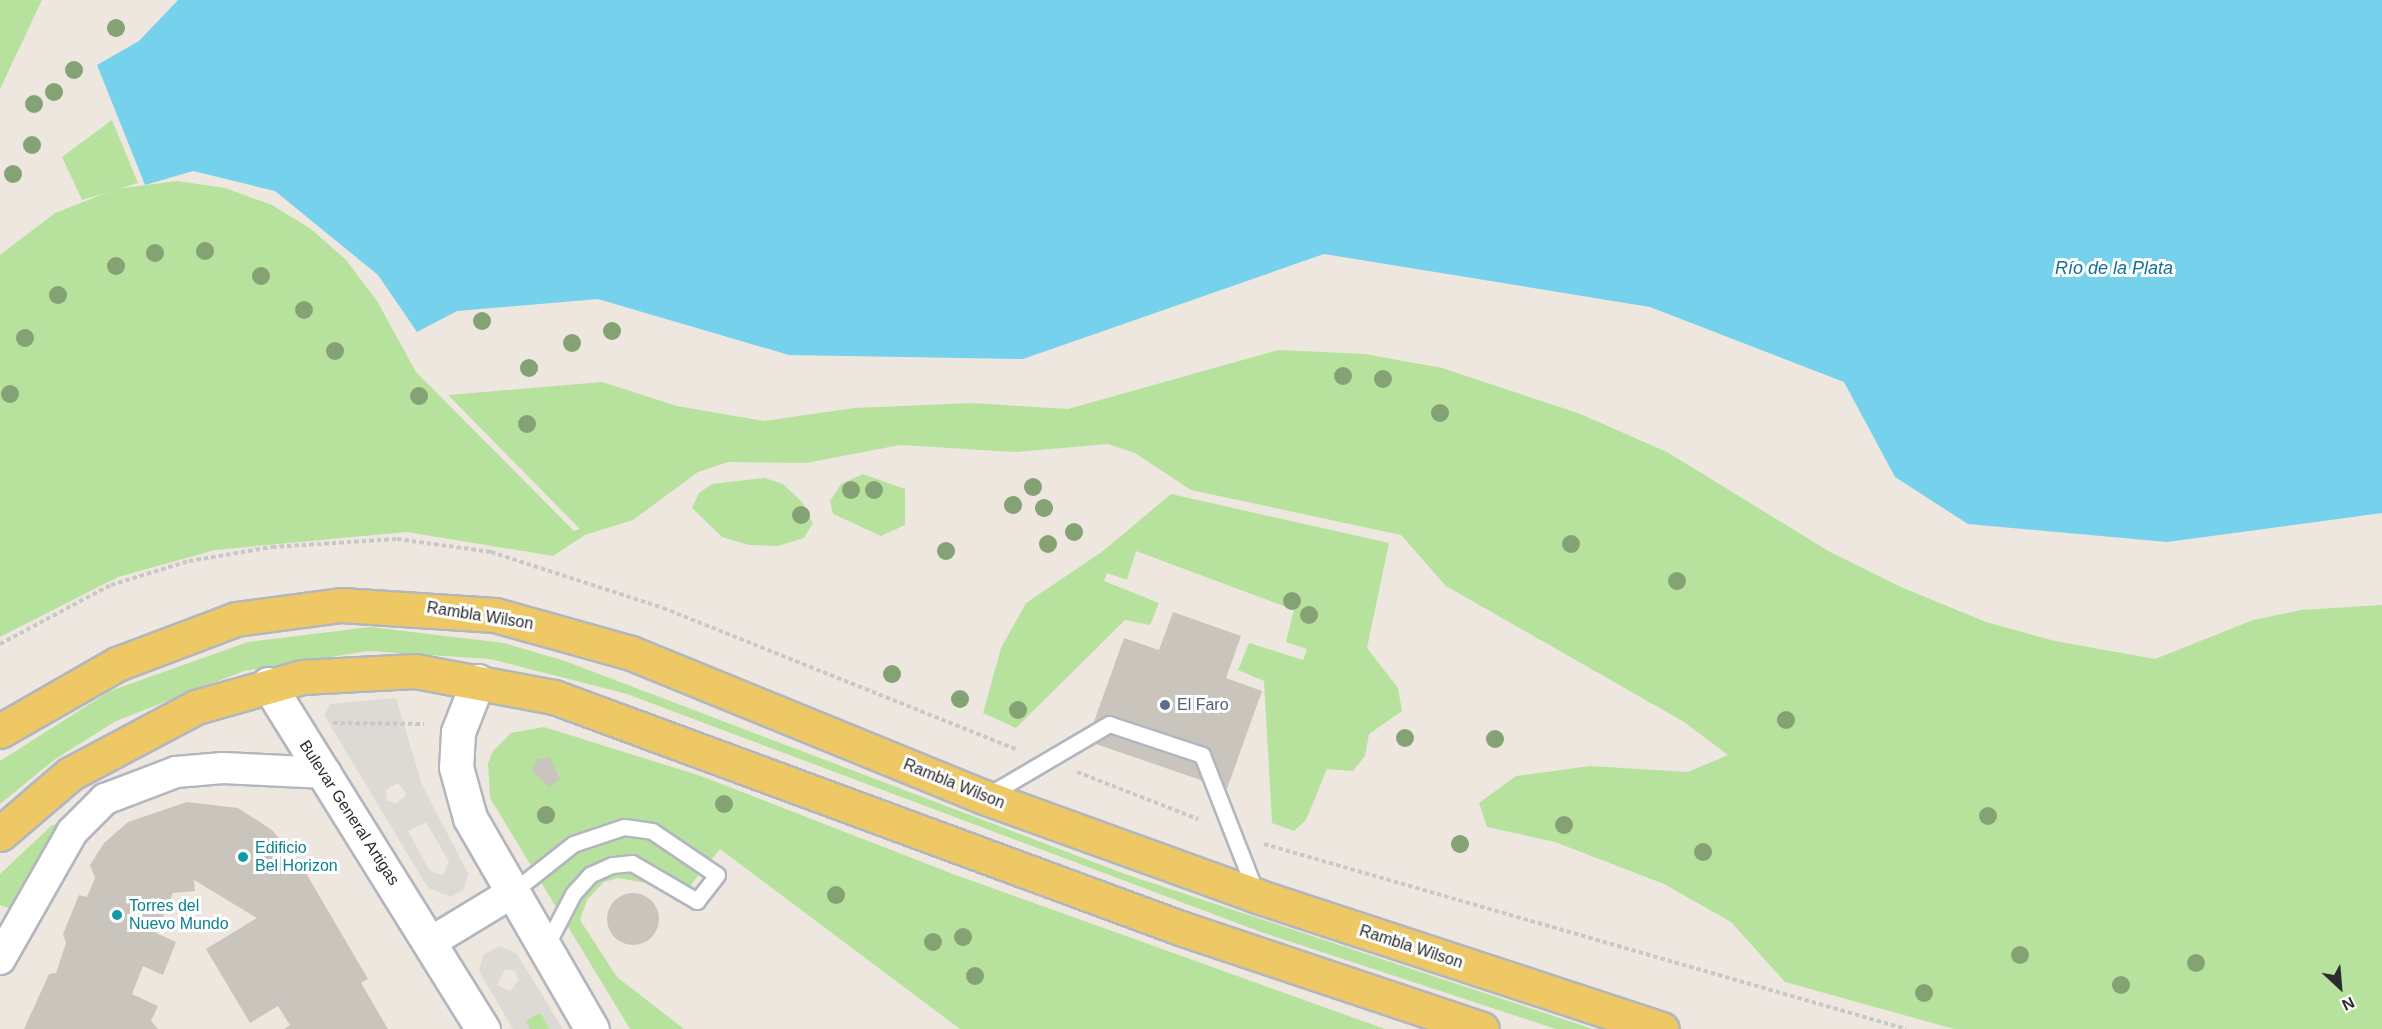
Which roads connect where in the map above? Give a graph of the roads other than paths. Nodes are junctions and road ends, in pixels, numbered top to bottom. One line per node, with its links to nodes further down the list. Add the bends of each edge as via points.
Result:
1 (478, 681): 2 (main road, via 415,671); 7 (main road, via 458,732 456,767 470,818); 14 (main road, via 554,697 1172,925)
2 (268, 684): 4 (main road, Bulevar General Artigas, via 295,731); 6 (main road, via 167,718 120,744 70,774)
3 (0, 731): 5 (main road, Rambla Wilson, via 117,664 236,620 298,609 391,604 495,615 630,653)
4 (326, 773): 9 (main road, Bulevar General Artigas); 11 (street, via 223,768 176,772 105,799 72,832)
5 (984, 797): 8 (main road, Rambla Wilson); 8 (lane, via 1109,724 1202,755)
6 (0, 834)
7 (510, 894): 9 (street); 10 (main road); 10 (lane, via 573,844 624,827 652,831 717,875 697,901 632,863 612,865 590,875 573,894)
8 (1257, 896): 15 (main road, Rambla Wilson)
9 (431, 942): 12 (main road, Bulevar General Artigas)
10 (544, 949): 13 (main road)
11 (0, 959)
12 (483, 1029)
13 (592, 1029)
14 (1482, 1029)
15 (1662, 1029)

